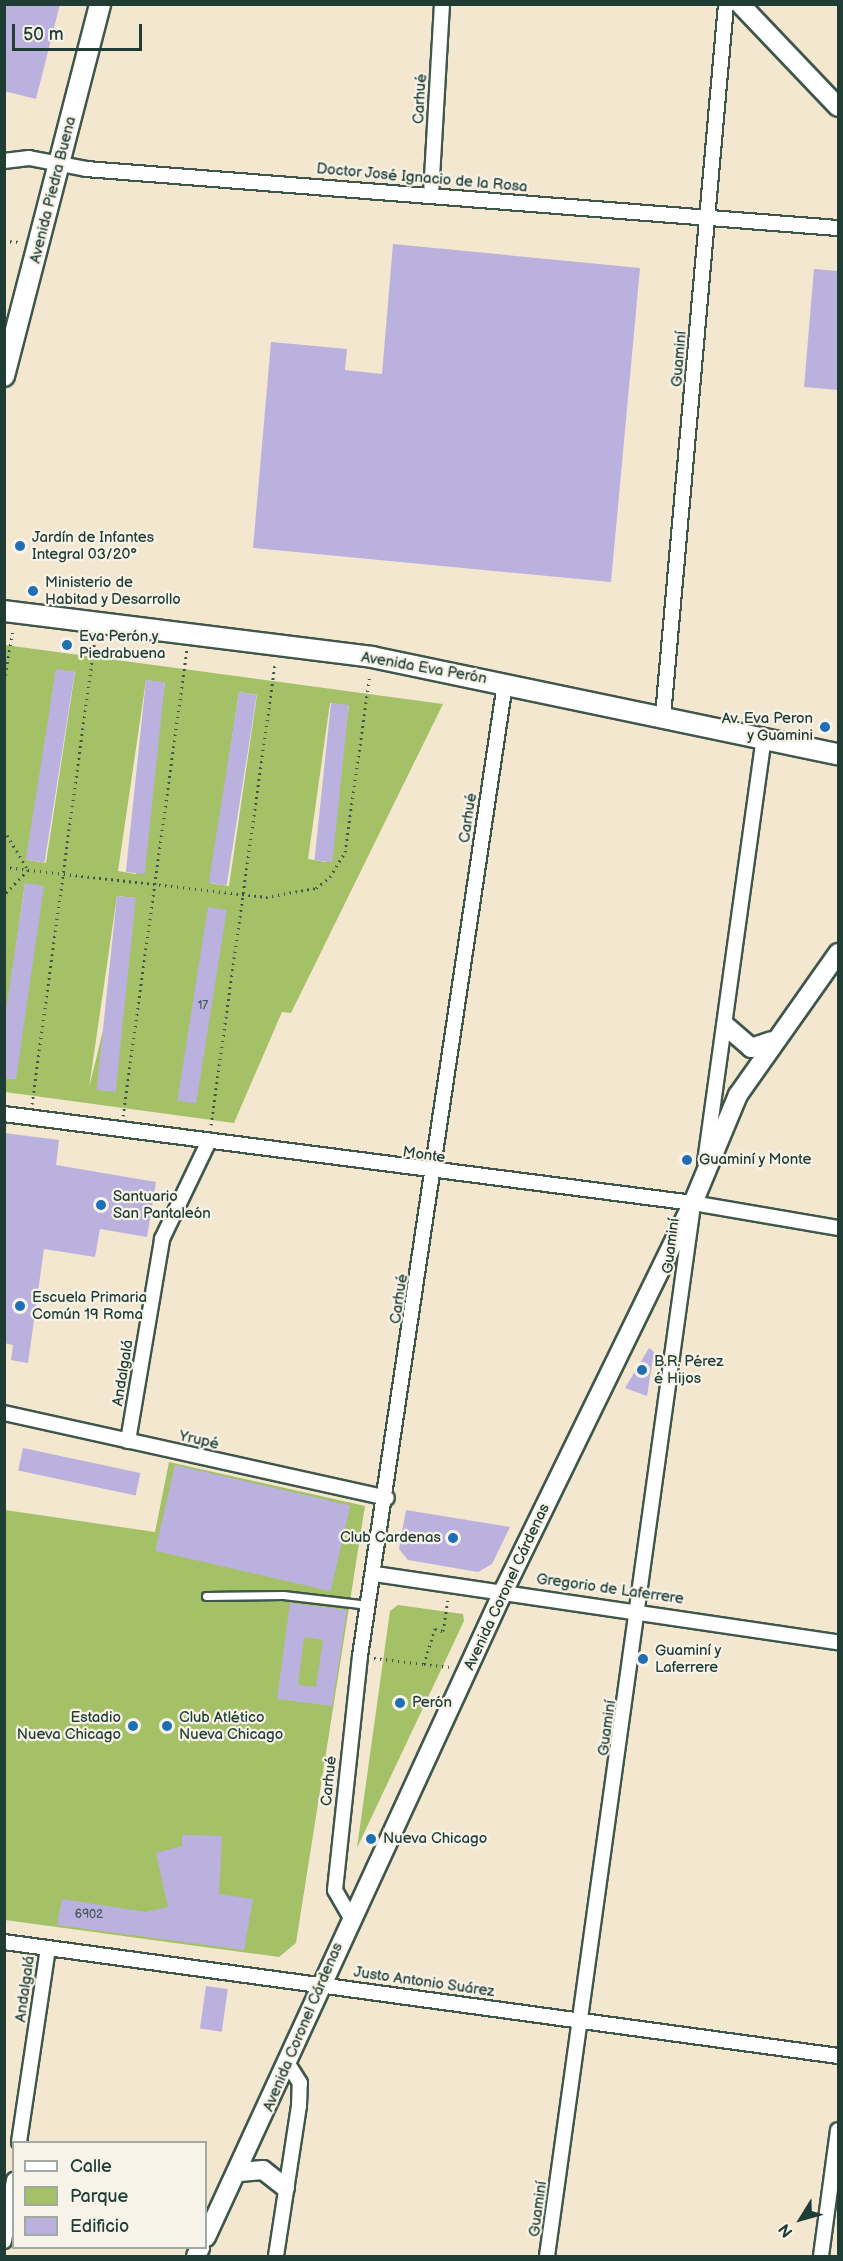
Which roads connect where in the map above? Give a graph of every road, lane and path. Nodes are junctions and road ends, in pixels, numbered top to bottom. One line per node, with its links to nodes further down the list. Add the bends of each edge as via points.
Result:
1 (100, 4): 7 (main road, Avenida Piedra Buena)
2 (442, 4): 8 (street, Carhué)
3 (726, 4): 9 (street, Guaminí)
4 (740, 4): 5 (street)
5 (838, 107)
6 (4, 161): 7 (street, Doctor José Ignacio de la Rosa)
7 (59, 162): 8 (street, Doctor José Ignacio de la Rosa, via 86,169); 11 (main road, Avenida Piedra Buena)
8 (431, 195): 9 (street, Doctor José Ignacio de la Rosa)
9 (708, 218): 10 (street, Doctor José Ignacio de la Rosa); 19 (street, Guaminí)
10 (838, 228)
11 (4, 376)
12 (10, 611): 13 (main road, Avenida Eva Perón); 17 (path)
13 (98, 622): 14 (main road, Avenida Eva Perón); 25 (path)
14 (189, 634): 15 (main road, Avenida Eva Perón); 26 (path)
15 (278, 645): 16 (main road, Avenida Eva Perón); 28 (path)
16 (372, 657): 18 (main road, Avenida Eva Perón); 28 (path, via 340,864 330,877 301,895)
17 (4, 681)
18 (505, 683): 19 (main road, Avenida Eva Perón); 37 (street, Carhué)
19 (663, 716): 20 (main road, Avenida Eva Perón)
20 (764, 739): 21 (main road, Avenida Eva Perón); 30 (street)
21 (838, 754)
22 (4, 830): 24 (path)
23 (4, 867): 24 (path)
24 (28, 870): 25 (path); 27 (path)
25 (63, 874): 26 (path); 33 (path)
26 (155, 885): 28 (path); 34 (path)
27 (4, 895)
28 (243, 895): 35 (path)
29 (838, 953): 31 (street, Avenida Coronel Cárdenas)
30 (726, 1026): 31 (street, via 751,1048); 36 (street)
31 (771, 1041): 36 (street, Avenida Coronel Cárdenas, via 738,1095)
32 (4, 1114): 33 (street, Monte)
33 (30, 1117): 34 (street, Monte)
34 (121, 1130): 35 (street, Monte)
35 (209, 1142): 37 (street, Monte); 41 (street, Andalgalá, via 162,1239)
36 (704, 1172): 38 (street, Avenida Coronel Cárdenas)
37 (434, 1173): 38 (street, Monte); 42 (street, Carhué)
38 (693, 1203): 39 (street, Monte); 45 (street, Avenida Coronel Cárdenas); 48 (street, Guaminí)
39 (838, 1228)
40 (4, 1413): 41 (street, Yrupé)
41 (128, 1441): 42 (street, Yrupé)
42 (387, 1498): 43 (street, Carhué)
43 (375, 1574): 44 (street, Gregorio de Laferrere); 47 (street, Carhué)
44 (451, 1584): 45 (street, Gregorio de Laferrere); 51 (path, via 443,1631 435,1629)
45 (504, 1590): 48 (street, Gregorio de Laferrere); 52 (street, Avenida Coronel Cárdenas)
46 (206, 1596): 47 (lane, via 283,1595)
47 (369, 1606): 50 (street, Carhué)
48 (641, 1609): 49 (street, Gregorio de Laferrere); 57 (street, Guaminí)
49 (838, 1642)
50 (360, 1656): 51 (path); 53 (street, Carhué, via 335,1890)
51 (424, 1664): 52 (path)
52 (469, 1669): 53 (street, Avenida Coronel Cárdenas)
53 (351, 1918): 56 (street, Avenida Coronel Cárdenas)
54 (4, 1942): 55 (street, Justo Antonio Suárez)
55 (48, 1948): 56 (street, Justo Antonio Suárez); 61 (street, Andalgalá)
56 (321, 1984): 57 (street, Justo Antonio Suárez); 59 (street, Avenida Coronel Cárdenas)
57 (582, 2021): 58 (street, Justo Antonio Suárez); 68 (street, Guaminí)
58 (838, 2056)
59 (288, 2064): 62 (street, Avenida Coronel Cárdenas); 63 (street, via 300,2083 300,2106)
60 (838, 2130): 69 (street)
61 (19, 2141)
62 (240, 2172): 63 (street, via 263,2170); 65 (street, Avenida Coronel Cárdenas)
63 (285, 2187): 67 (street)
64 (12, 2192): 66 (street)
65 (207, 2235)
66 (4, 2241)
67 (276, 2256)
68 (547, 2256)
69 (821, 2256)

